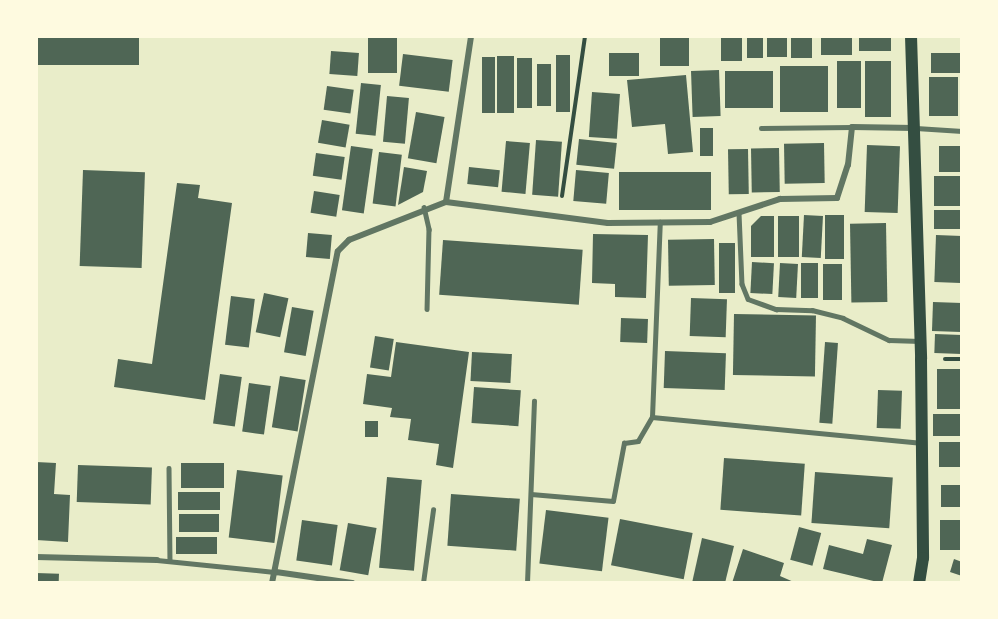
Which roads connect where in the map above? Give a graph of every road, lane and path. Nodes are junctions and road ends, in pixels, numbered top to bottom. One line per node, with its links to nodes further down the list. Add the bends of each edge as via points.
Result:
1 (471, 36): 8 (street)
2 (585, 36): 11 (path)
3 (911, 36): 6 (main road)
4 (852, 127): 5 (lane); 6 (street); 10 (street, via 848,165 837,198 780,199)
5 (761, 128)
6 (914, 128): 7 (lane); 14 (main road)
7 (962, 130)
8 (446, 202): 9 (street); 11 (street)
9 (424, 207): 13 (lane, via 429,229); 24 (street, via 349,240 338,251)
10 (739, 213): 12 (street, via 710,222); 14 (lane, via 742,284 747,299 776,309 812,310 843,318 889,340)
11 (559, 214): 12 (street, via 608,223)
12 (660, 222): 16 (lane)
13 (427, 309)
14 (920, 341): 17 (main road)
15 (534, 401): 19 (lane)
16 (652, 417): 17 (lane); 19 (lane, via 638,441 624,443 613,501)
17 (922, 444): 29 (main road, via 923,558)
18 (169, 468): 23 (lane)
19 (531, 494): 28 (lane)
20 (433, 510): 27 (lane)
21 (36, 556): 22 (street)
22 (157, 560): 23 (lane)
23 (170, 561): 24 (lane)
24 (276, 572): 25 (street); 26 (street)
25 (272, 583)
26 (352, 583)
27 (423, 583)
28 (527, 583)
29 (919, 583)

